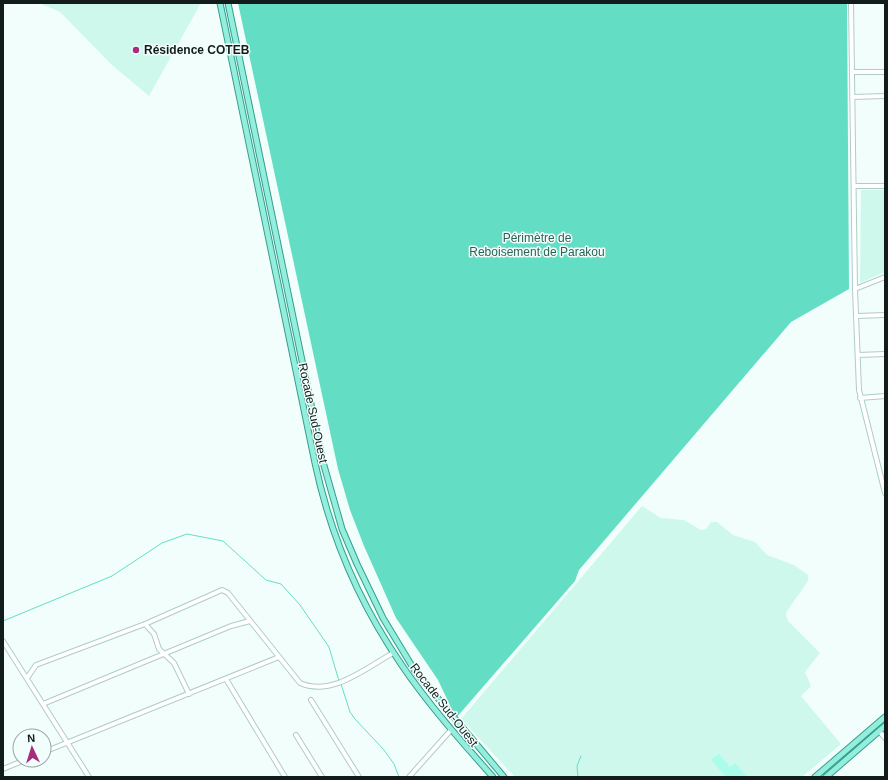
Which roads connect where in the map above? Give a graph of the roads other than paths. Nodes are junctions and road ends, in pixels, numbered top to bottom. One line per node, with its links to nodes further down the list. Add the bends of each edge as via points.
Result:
1 (220, 3): 22 (main road, Rocade Sud-Ouest, via 319,481 345,560 368,609)
2 (228, 3): 44 (main road, Rocade Sud-Ouest, via 323,462 342,529 373,599 415,671)
3 (851, 3): 4 (street)
4 (852, 72): 5 (street); 7 (street)
5 (885, 72)
6 (885, 96): 7 (street)
7 (853, 97): 8 (street)
8 (855, 186): 9 (street); 11 (street)
9 (885, 186)
10 (885, 277): 11 (street)
11 (855, 289): 13 (street)
12 (885, 315): 13 (street)
13 (857, 316): 15 (street)
14 (885, 354): 15 (street)
15 (858, 355): 17 (street)
16 (885, 396): 17 (street)
17 (860, 398): 18 (street)
18 (885, 493)
19 (250, 621): 20 (street, via 228,593 222,590); 23 (street, via 231,626); 24 (street)
20 (144, 624): 23 (street, via 154,634 159,649); 25 (street, via 36,665)
21 (3, 641): 25 (street)
22 (393, 652): 24 (street, via 345,680 323,688 300,683); 32 (main road, Rocade Sud-Ouest)
23 (165, 654): 27 (street, via 174,663); 29 (street)
24 (279, 657): 26 (street)
25 (27, 678): 29 (street)
26 (226, 679): 27 (street); 39 (street)
27 (189, 694): 36 (street)
28 (311, 700): 41 (street)
29 (43, 704): 36 (street)
30 (885, 717): 45 (main road)
31 (885, 726): 33 (main road)
32 (451, 730): 42 (street); 43 (main road, Rocade Sud-Ouest)
33 (879, 731): 35 (street); 46 (main road)
34 (296, 734): 40 (street)
35 (885, 738)
36 (68, 742): 37 (street); 38 (street)
37 (52, 749)
38 (89, 777)
39 (285, 777)
40 (322, 777)
41 (359, 777)
42 (409, 777)
43 (493, 777)
44 (504, 777)
45 (815, 777)
46 (826, 777)

